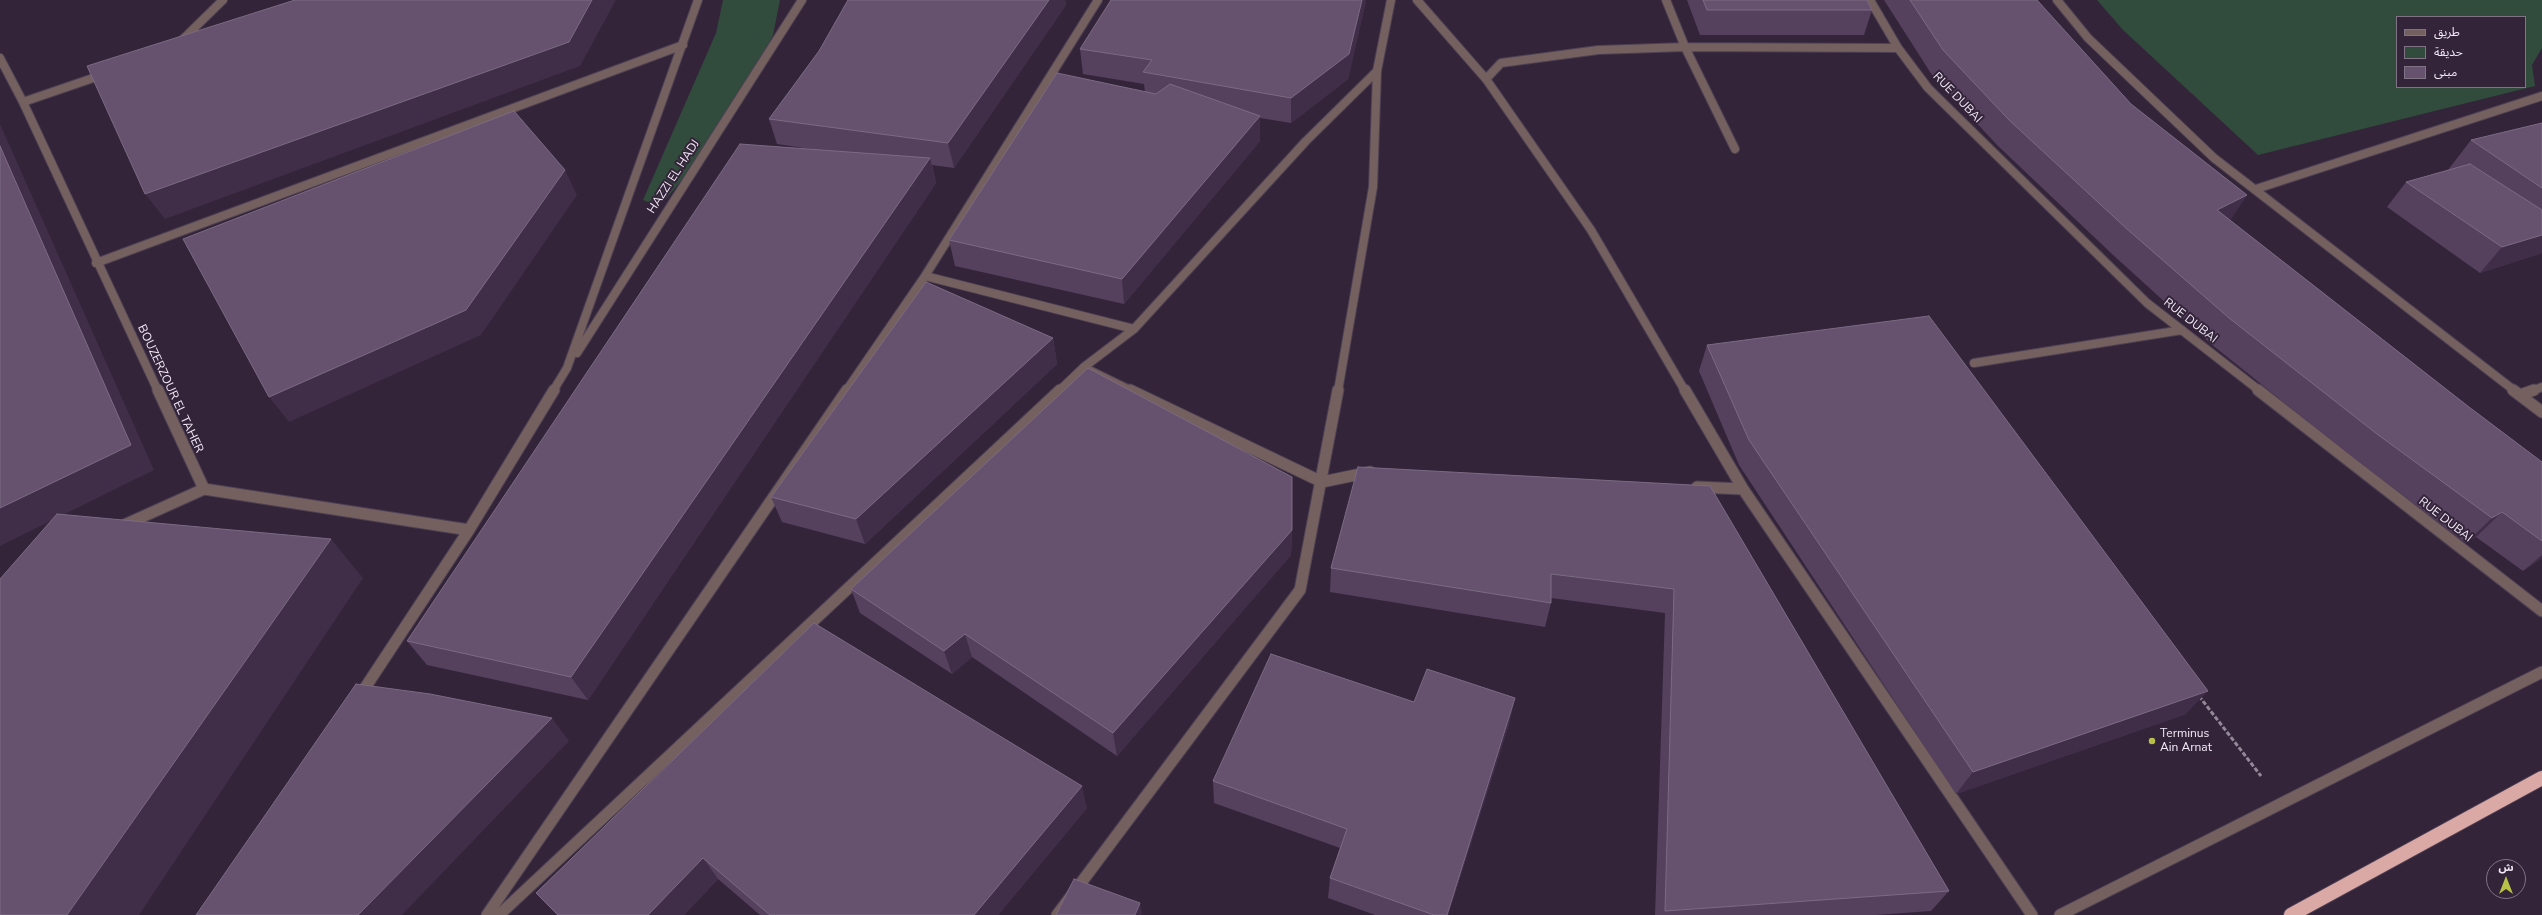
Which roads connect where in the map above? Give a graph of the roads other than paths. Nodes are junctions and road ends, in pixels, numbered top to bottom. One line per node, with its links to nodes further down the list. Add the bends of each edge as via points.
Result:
1 (223, 0): 10 (street, via 175,49)
2 (698, 0): 11 (street)
3 (802, 0): 28 (street, HAZZI EL HADJ)
4 (1098, 0): 23 (street)
5 (1391, 0): 15 (street)
6 (1416, 0): 17 (street)
7 (1666, 0): 12 (street)
8 (1870, 0): 13 (street, RUE DUBAI)
9 (2057, 0): 21 (street, via 2088,38 2203,147)
10 (192, 45)
11 (683, 45): 22 (street); 28 (street)
12 (1685, 47): 13 (street); 17 (street, via 1598,50 1501,63); 20 (street)
13 (1898, 48): 25 (street, RUE DUBAI, via 1928,88 2147,303)
14 (0, 58): 19 (street, BOUZERZOUR EL TAHER)
15 (1377, 71): 24 (street, via 1306,142); 33 (street, via 1373,188)
16 (111, 72): 19 (street)
17 (1486, 79): 36 (street, via 1591,230)
18 (2542, 96): 21 (street)
19 (23, 102): 22 (street, BOUZERZOUR EL TAHER)
20 (1735, 149)
21 (2256, 189): 30 (street)
22 (96, 263): 35 (street, BOUZERZOUR EL TAHER)
23 (925, 276): 24 (street); 43 (street)
24 (1134, 329): 27 (street)
25 (2182, 330): 26 (street); 39 (street, RUE DUBAI)
26 (1974, 363)
27 (1084, 367): 33 (street); 44 (street)
28 (567, 368): 38 (street)
29 (2542, 387): 30 (street)
30 (2520, 395): 31 (street)
31 (2542, 412)
32 (1378, 473): 33 (street, via 1362,472)
33 (1322, 482): 45 (street, via 1300,590)
34 (1688, 487): 36 (street)
35 (204, 489): 37 (street); 38 (street)
36 (1743, 489): 46 (street)
37 (113, 530)
38 (469, 530): 41 (street)
39 (2542, 611)
40 (2542, 672): 47 (street)
41 (350, 709)
42 (2542, 778): 48 (highway)
43 (487, 915)
44 (499, 915)
45 (1057, 915)
46 (2032, 915)
47 (2060, 915)
48 (2291, 915)

